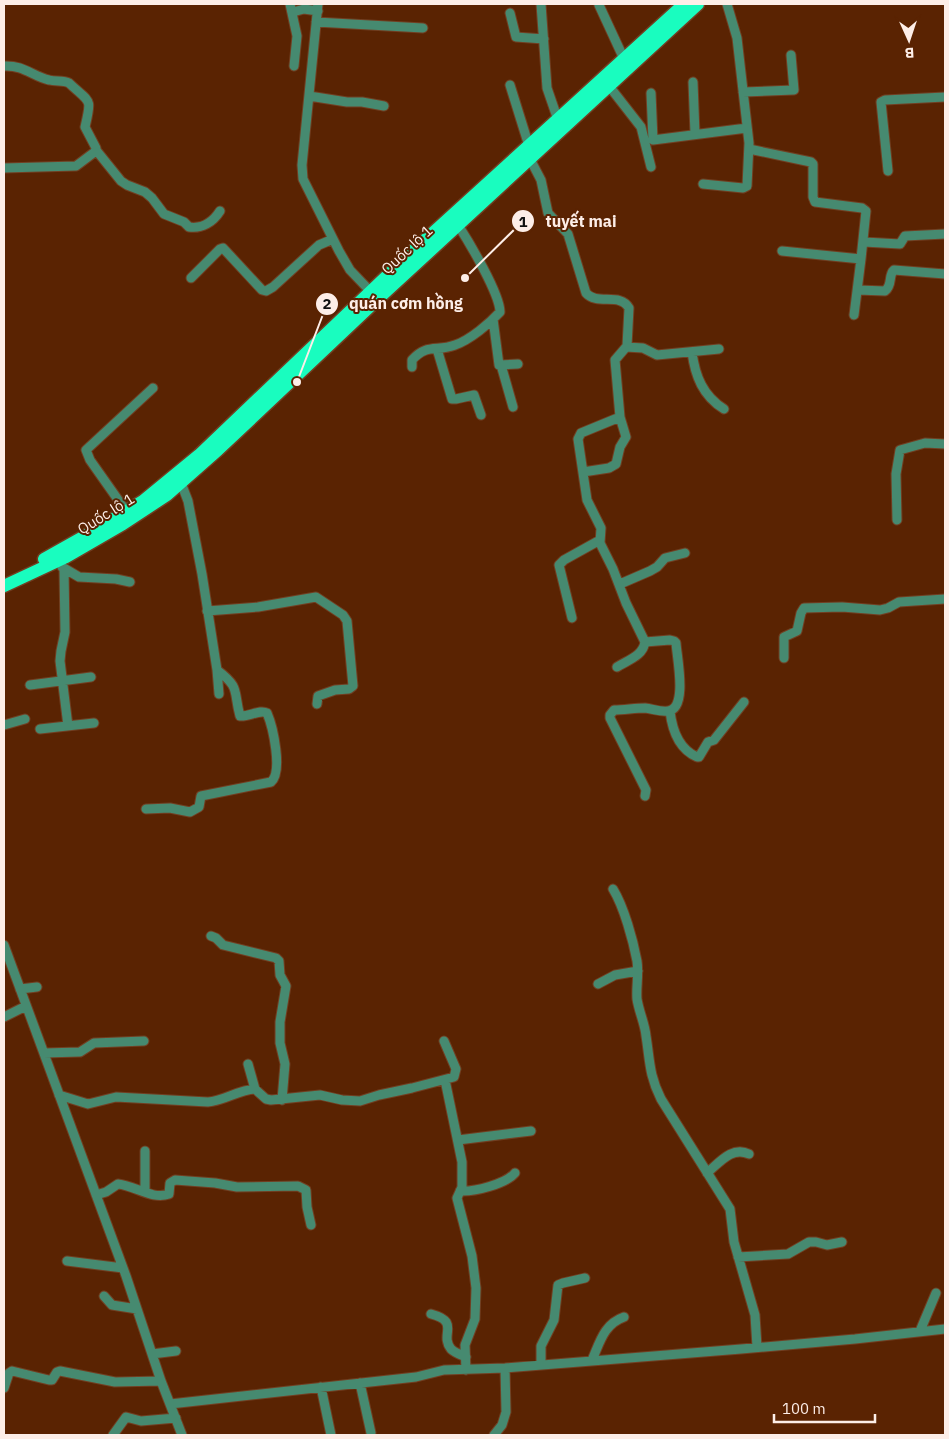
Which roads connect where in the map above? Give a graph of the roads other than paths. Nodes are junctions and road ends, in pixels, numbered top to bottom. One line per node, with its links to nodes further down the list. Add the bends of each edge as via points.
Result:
1 (541, 4): 11 (street)
2 (684, 4): 13 (highway, Quốc lộ 1)
3 (698, 4): 18 (highway, Quốc lộ 1)
4 (727, 4): 19 (street, via 737,38)
5 (599, 5): 13 (street)
6 (292, 8): 7 (street); 15 (street, via 297,36)
7 (312, 9): 9 (street)
8 (510, 13): 11 (street, via 516,38)
9 (316, 22): 10 (street); 21 (street)
10 (423, 28)
11 (544, 39): 24 (street, via 547,88)
12 (791, 55): 19 (street, via 794,90)
13 (624, 59): 24 (highway, Quốc lộ 1)
14 (4, 66): 28 (street, via 25,68 48,80 69,83 90,104 85,128)
15 (294, 66)
16 (693, 82): 26 (street)
17 (510, 85): 29 (street)
18 (609, 86): 29 (highway, Quốc lộ 1); 30 (street, via 641,127)
19 (742, 92): 25 (street)
20 (651, 93): 26 (street, via 653,140)
21 (309, 96): 23 (street); 37 (street, via 303,179)
22 (945, 97): 32 (street, via 881,102)
23 (384, 106)
24 (558, 120): 29 (highway, Quốc lộ 1)
25 (747, 128): 26 (street); 27 (street)
26 (695, 134)
27 (749, 149): 33 (street, via 746,187); 38 (street, via 812,162 814,200 865,209)
28 (96, 150): 31 (street, via 76,166); 34 (street, via 121,180 145,192 164,214 188,227 213,221)
29 (529, 152): 35 (highway, Quốc lộ 1); 44 (highway, Quốc lộ 1); 47 (street, via 541,180 548,213 568,234 586,293 592,298 616,300 628,306)
30 (651, 167)
31 (4, 168)
32 (888, 171)
33 (703, 184)
34 (220, 212)
35 (458, 225): 44 (highway, Quốc lộ 1); 46 (street, via 475,252 499,305 500,312)
36 (945, 234): 38 (street, via 905,236 898,244)
37 (333, 239): 42 (street, via 319,245 266,291 223,248); 44 (street, via 350,270)
38 (864, 242): 40 (street)
39 (782, 251): 40 (street)
40 (860, 259): 43 (street)
41 (945, 274): 43 (street, via 896,270 891,273 889,287 885,291)
42 (190, 278)
43 (858, 290): 45 (street)
44 (374, 295): 61 (highway, Quốc lộ 1); 62 (highway, Quốc lộ 1, via 199,456 161,488)
45 (854, 315)
46 (493, 319): 48 (street, via 458,344); 52 (street)
47 (626, 347): 50 (street, via 643,348 657,355); 58 (street, via 615,360)
48 (437, 349): 53 (street, via 423,350 414,358); 57 (street, via 452,399 474,395)
49 (719, 349): 50 (street)
50 (692, 352): 56 (street, via 702,386 713,402)
51 (518, 364): 52 (street)
52 (501, 365): 55 (street)
53 (412, 367)
54 (153, 388): 62 (street, via 86,450)
55 (512, 407)
56 (724, 409)
57 (481, 415)
58 (620, 418): 60 (street, via 579,434); 60 (street, via 626,437 616,464)
59 (945, 444): 63 (street, via 925,443 900,450 896,474)
60 (583, 472): 64 (street, via 588,500 601,528)
61 (181, 483): 66 (highway, Quốc lộ 1); 72 (street, via 188,501)
62 (126, 511): 67 (highway, Quốc lộ 1, via 51,555)
63 (897, 520)
64 (600, 540): 69 (street); 73 (street, via 559,564)
65 (685, 553): 69 (street, via 665,558 650,572)
66 (60, 565): 68 (street, via 79,577); 70 (highway, Quốc lộ 1); 79 (street, via 65,632 60,655)
67 (4, 577)
68 (130, 582)
69 (620, 584): 74 (street)
70 (4, 586)
71 (945, 599): 75 (street, via 899,602 880,610 804,608 797,631 784,637)
72 (207, 611): 77 (street); 83 (street, via 258,607 314,597 343,615 347,621 353,686 318,696)
73 (572, 618)
74 (645, 642): 76 (street, via 640,654); 84 (street, via 675,642 680,697)
75 (784, 658)
76 (617, 667)
77 (217, 670): 81 (street); 91 (street, via 234,686 240,716 262,711 267,713 276,752 273,781 201,796 199,807 190,812 170,808)
78 (91, 677): 79 (street)
79 (63, 680): 80 (street); 88 (street)
80 (30, 685)
81 (219, 694)
82 (744, 702): 84 (street, via 697,758 680,742 671,723)
83 (317, 704)
84 (670, 711): 90 (street, via 614,710 610,715 646,790)
85 (25, 719): 87 (street)
86 (94, 723): 88 (street)
87 (4, 725)
88 (68, 726): 89 (street)
89 (40, 729)
90 (645, 796)
91 (146, 809)
92 (613, 889): 95 (street, via 623,909 637,962)
93 (210, 936): 108 (street, via 223,944 279,961 280,975 286,986 280,1011 280,1043 285,1064)
94 (4, 945): 98 (street)
95 (632, 972): 96 (street, via 615,975); 113 (street, via 653,1080 661,1099)
96 (598, 984)
97 (37, 987): 98 (street)
98 (20, 989): 99 (street)
99 (26, 1006): 100 (street); 103 (street)
100 (4, 1017)
101 (144, 1041): 103 (street, via 94,1043 80,1052)
102 (444, 1041): 105 (street, via 456,1072 454,1077)
103 (44, 1053): 107 (street)
104 (248, 1064): 106 (street)
105 (445, 1080): 108 (street, via 360,1101 320,1095); 110 (street)
106 (254, 1089): 107 (street, via 208,1102 116,1097 88,1104); 108 (street, via 268,1100)
107 (59, 1095): 117 (street)
108 (282, 1100)
109 (531, 1131): 110 (street)
110 (458, 1140): 115 (street, via 462,1162)
111 (145, 1151): 116 (street)
112 (749, 1154): 113 (street, via 731,1152)
113 (707, 1172): 120 (street, via 730,1209)
114 (515, 1174): 115 (street, via 472,1191)
115 (460, 1191): 134 (street, via 457,1198 472,1256 476,1288 476,1315 466,1341)
116 (145, 1192): 117 (street, via 118,1184); 118 (street, via 167,1195 174,1180 236,1187 302,1187 306,1190)
117 (96, 1195): 122 (street)
118 (311, 1225)
119 (842, 1242): 120 (street, via 827,1245 809,1242 788,1254)
120 (738, 1258): 131 (street, via 755,1315)
121 (67, 1261): 122 (street)
122 (123, 1268): 126 (street)
123 (585, 1278): 136 (street, via 558,1285 554,1320 541,1346)
124 (936, 1293): 130 (street)
125 (104, 1296): 126 (street, via 112,1306)
126 (137, 1309): 133 (street)
127 (431, 1314): 134 (street, via 446,1320 450,1348)
128 (624, 1317): 135 (street, via 608,1326)
129 (945, 1329): 130 (street)
130 (920, 1331): 131 (street)
131 (749, 1348): 135 (street)
132 (176, 1351): 133 (street)
133 (152, 1354): 139 (street)
134 (466, 1357): 138 (street)
135 (592, 1360): 136 (street)
136 (541, 1364): 137 (street)
137 (505, 1368): 138 (street); 149 (street, via 506,1412)
138 (466, 1370): 140 (street, via 444,1370 422,1376)
139 (161, 1381): 142 (street, via 115,1382 60,1371 49,1380 12,1371); 143 (street)
140 (360, 1383): 141 (street); 145 (street)
141 (320, 1387): 143 (street); 148 (street)
142 (4, 1388)
143 (170, 1404): 144 (street)
144 (176, 1418): 146 (street, via 141,1421 126,1417); 147 (street)
145 (371, 1433)
146 (113, 1435)
147 (182, 1435)
148 (331, 1435)
149 (494, 1435)

